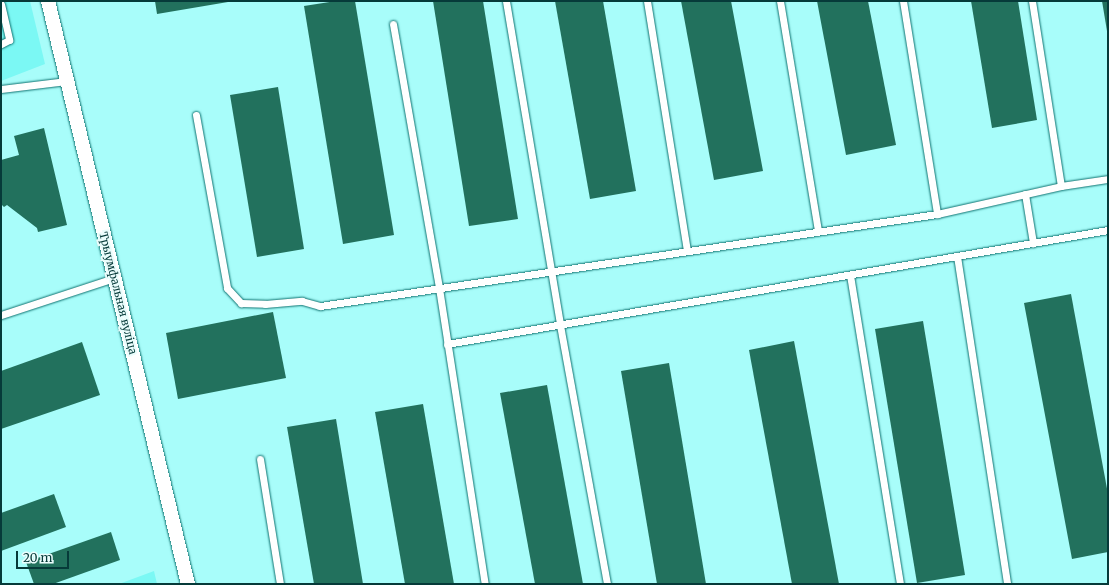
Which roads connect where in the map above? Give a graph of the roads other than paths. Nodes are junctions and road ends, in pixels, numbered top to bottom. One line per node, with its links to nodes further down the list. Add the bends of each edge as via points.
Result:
1 (48, 1): 10 (street, Трыумфальная вуліца)
2 (506, 1): 22 (lane)
3 (647, 1): 20 (lane)
4 (780, 1): 18 (lane)
5 (903, 1): 16 (lane)
6 (1032, 1): 14 (lane)
7 (1, 4): 9 (lane, via 9,40)
8 (393, 24): 25 (lane)
9 (1, 44)
10 (67, 81): 11 (lane); 24 (street, Трыумфальная вуліца)
11 (1, 89)
12 (196, 115): 25 (lane, via 227,288 241,304 302,301 320,306)
13 (1108, 179): 14 (lane)
14 (1061, 186): 15 (lane)
15 (1025, 194): 16 (lane); 19 (lane)
16 (937, 214): 18 (lane)
17 (1108, 230): 19 (lane)
18 (818, 231): 20 (lane)
19 (1033, 243): 21 (lane)
20 (687, 251): 22 (lane)
21 (957, 256): 23 (lane); 35 (lane)
22 (551, 272): 25 (lane); 27 (lane)
23 (850, 275): 27 (lane); 34 (lane)
24 (114, 278): 26 (lane); 30 (street, Трыумфальная вуліца)
25 (439, 288): 28 (lane)
26 (1, 315)
27 (560, 325): 28 (lane); 33 (lane)
28 (447, 344): 32 (lane)
29 (260, 458): 31 (lane)
30 (188, 584)
31 (280, 584)
32 (486, 584)
33 (607, 584)
34 (900, 584)
35 (1007, 584)

